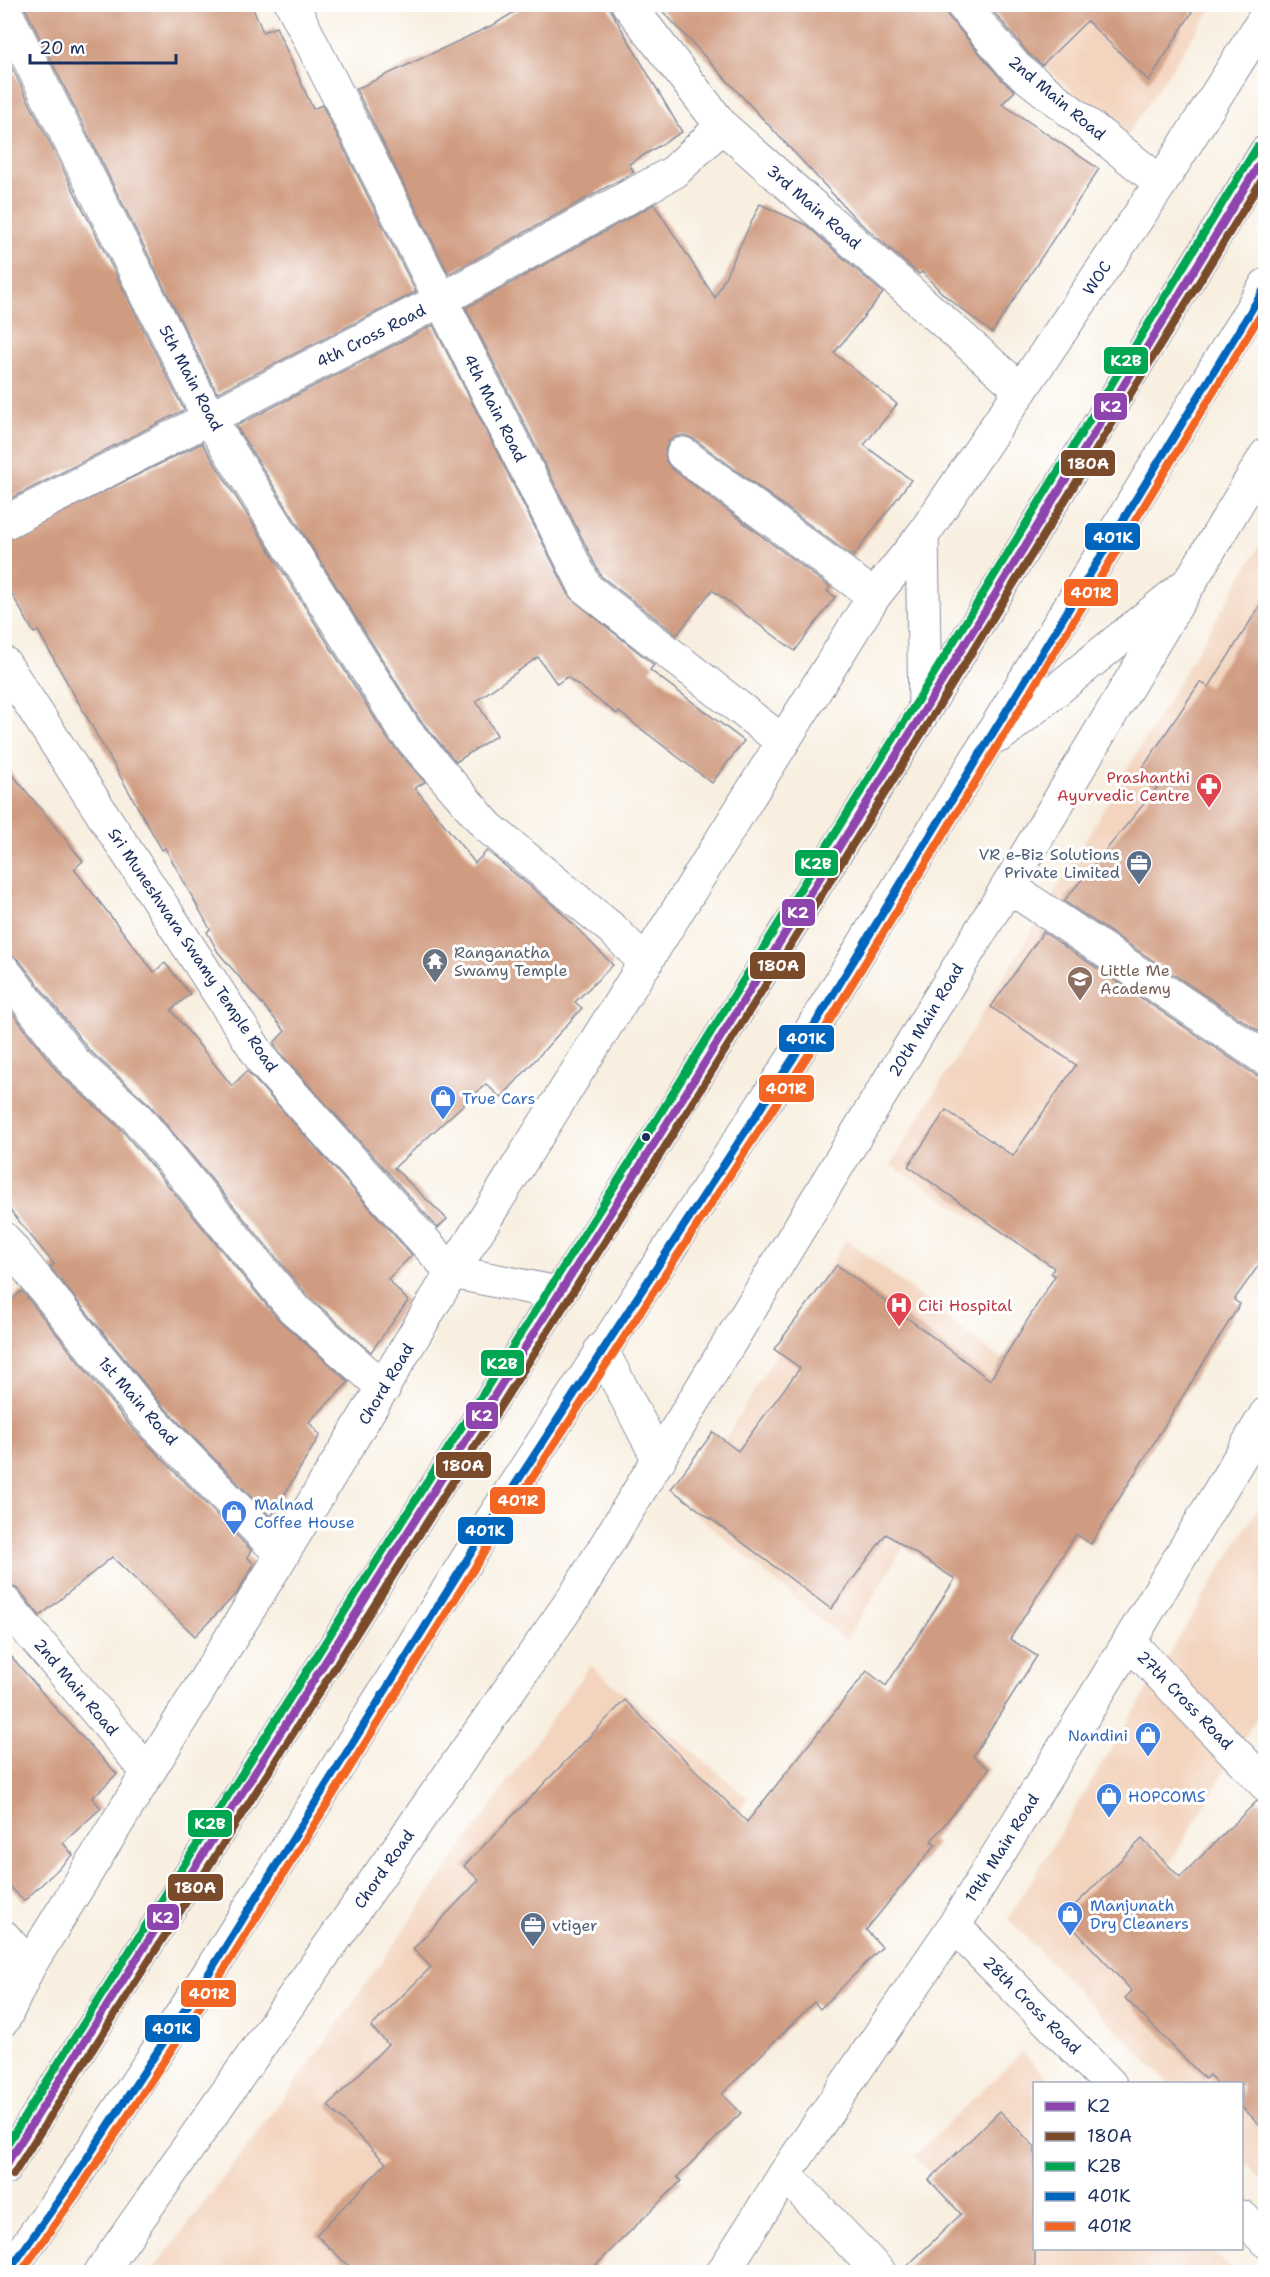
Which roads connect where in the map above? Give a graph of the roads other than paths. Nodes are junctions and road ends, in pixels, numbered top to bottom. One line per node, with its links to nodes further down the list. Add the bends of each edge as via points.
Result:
1 (292, 4): 10 (street, 4th Main Road)
2 (628, 4): 6 (street, 3rd Main Road)
3 (962, 4): 8 (street, 2nd Main Road, via 1016,68)
4 (4, 9): 12 (street, 5th Main Road)
5 (1266, 16): 8 (street, WOC)
6 (722, 126): 10 (street, 4th Cross Road, via 674,172); 11 (street, 3rd Main Road)
7 (1266, 152): 20 (street)
8 (1161, 183): 11 (street, WOC)
9 (1266, 285): 22 (street)
10 (441, 300): 12 (street, 4th Cross Road); 21 (street, 4th Main Road, via 586,588)
11 (1021, 390): 16 (street, WOC)
12 (209, 418): 15 (street, 4th Cross Road); 24 (street, 5th Main Road, via 405,731 488,827 612,929)
13 (683, 454): 18 (street)
14 (1266, 455): 17 (street, 20th Main Road)
15 (4, 523)
16 (922, 536): 18 (street, WOC); 20 (street)
17 (1192, 580): 22 (street); 23 (street, 20th Main Road)
18 (874, 596): 21 (street, WOC)
19 (4, 663): 28 (street, Sri Muneshwara Swamy Temple Road, via 265,1064)
20 (925, 709): 29 (street)
21 (783, 742): 24 (street, WOC)
22 (984, 749): 30 (street, via 807,1037)
23 (1008, 886): 26 (street); 33 (street, 20th Main Road)
24 (646, 963): 28 (street, Chord Road)
25 (4, 971): 31 (street, via 75,1063 136,1117 293,1308)
26 (1266, 1059)
27 (4, 1239): 34 (street, 1st Main Road, via 146,1415)
28 (452, 1272): 29 (street); 31 (street, Chord Road)
29 (558, 1293): 44 (street)
30 (601, 1349): 33 (street); 48 (street, via 211,1970)
31 (384, 1388): 34 (street, Chord Road)
32 (1266, 1414): 36 (street, 19th Main Road)
33 (659, 1460): 49 (street, Chord Road, via 575,1596)
34 (282, 1555): 37 (street, Chord Road)
35 (4, 1602): 37 (street, 2nd Main Road)
36 (1129, 1642): 38 (street, 27th Cross Road); 39 (street, 19th Main Road)
37 (148, 1772): 41 (street, Chord Road)
38 (1266, 1785)
39 (954, 1926): 43 (street, 28th Cross Road); 45 (street, 19th Main Road)
40 (4, 1937): 41 (street)
41 (29, 1966): 42 (street, Chord Road)
42 (4, 2019)
43 (1108, 2082)
44 (4, 2169)
45 (785, 2174): 50 (street, 19th Main Road); 51 (street)
46 (1243, 2218): 47 (street)
47 (1266, 2241)
48 (8, 2272)
49 (101, 2272)
50 (723, 2272)
51 (879, 2272)

